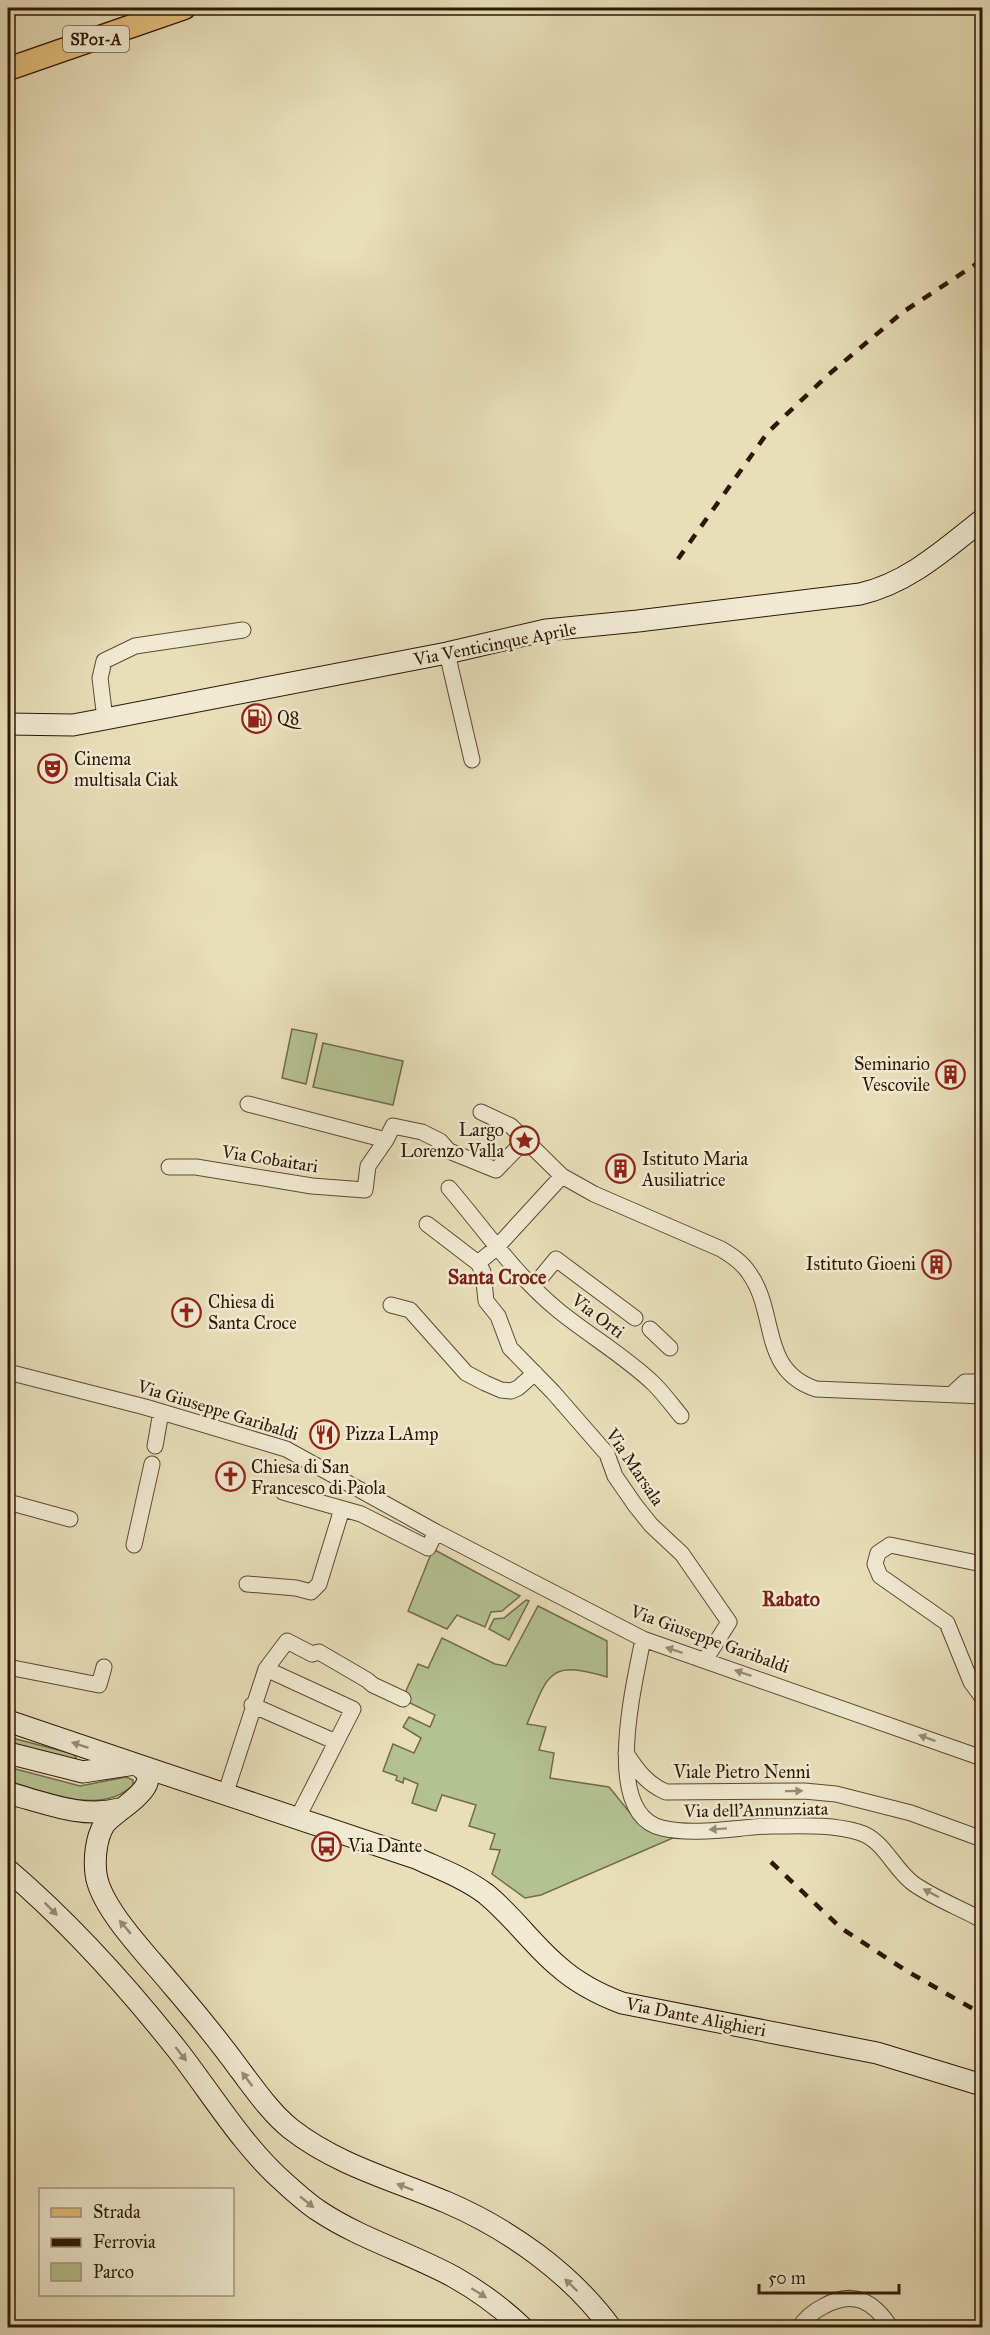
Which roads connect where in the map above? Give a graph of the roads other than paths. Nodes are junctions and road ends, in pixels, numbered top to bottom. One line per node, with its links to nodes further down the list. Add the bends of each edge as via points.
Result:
1 (184, 8): 2 (main road, SP01-A)
2 (8, 69)
3 (982, 520): 5 (main road, Via Venticinque Aprile, via 927,564 872,591 546,630)
4 (243, 630): 6 (street, via 135,646 104,661 100,678)
5 (447, 653): 6 (main road, Via Venticinque Aprile); 8 (street)
6 (105, 719): 7 (main road, Via Venticinque Aprile, via 73,725)
7 (14, 726)
8 (472, 760)
9 (248, 1104): 11 (street)
10 (481, 1112): 12 (street, via 511,1126)
11 (386, 1140): 12 (street, via 393,1126 422,1132 449,1151 496,1170); 13 (street, Via Cobaitari, via 368,1166 364,1190 312,1186 196,1167)
12 (525, 1140): 14 (street)
13 (169, 1167)
14 (562, 1176): 17 (street); 27 (street, via 738,1260 758,1292 780,1362 805,1385 816,1389)
15 (449, 1188): 17 (street, Via Orti)
16 (428, 1224): 18 (street)
17 (496, 1248): 18 (street); 19 (street, Via Orti)
18 (478, 1263): 25 (street, Via Marsala, via 483,1272 486,1301 498,1316 510,1348)
19 (533, 1287): 21 (street, via 556,1259); 30 (street, Via Orti, via 558,1311 654,1384)
20 (391, 1305): 25 (street, via 410,1310 466,1373 484,1383 511,1391)
21 (635, 1318)
22 (650, 1329): 23 (street)
23 (670, 1348)
24 (8, 1372): 29 (street, Via Giuseppe Garibaldi)
25 (535, 1373): 42 (street, Via Marsala, via 607,1454 615,1476 635,1505 682,1554 729,1622)
26 (982, 1382): 27 (street, via 965,1382)
27 (951, 1395): 28 (street)
28 (982, 1396)
29 (161, 1412): 31 (street); 37 (street, Via Giuseppe Garibaldi, via 286,1449)
30 (681, 1416)
31 (155, 1446)
32 (152, 1464): 38 (street)
33 (283, 1492): 35 (street)
34 (8, 1502): 36 (street)
35 (342, 1509): 37 (street, via 428,1548); 40 (street, via 319,1584 311,1592)
36 (70, 1518)
37 (436, 1532): 41 (street, Via Giuseppe Garibaldi)
38 (134, 1545)
39 (982, 1564): 46 (street, via 890,1545 875,1559 880,1576 948,1623 971,1682)
40 (247, 1584)
41 (643, 1639): 42 (street, Via Giuseppe Garibaldi, one-way to 41); 52 (street)
42 (705, 1660): 53 (street, Via Giuseppe Garibaldi, one-way to 42)
43 (8, 1667): 44 (street, via 99,1685)
44 (104, 1667)
45 (266, 1669): 47 (street, via 287,1641 312,1654 319,1652); 48 (street); 50 (street, via 353,1709)
46 (982, 1697)
47 (403, 1699)
48 (252, 1705): 50 (street); 58 (street)
49 (8, 1721): 54 (main road, one-way to 49)
50 (336, 1742): 60 (street)
51 (8, 1753): 54 (main road, via 83,1772)
52 (626, 1754): 61 (street, Viale Pietro Nenni, one-way to 61, via 639,1772 666,1792 836,1794); 63 (street, Via dell'Annunziata, one-way to 52, via 913,1883 873,1839 859,1832 822,1826 677,1830 650,1825 634,1805)
53 (982, 1758)
54 (135, 1764): 55 (main road, Via Dante Alighieri); 57 (main road, via 144,1770 148,1781)
55 (177, 1779): 57 (main road); 58 (main road, Via Dante Alighieri)
56 (8, 1793): 59 (main road, via 78,1811)
57 (140, 1795): 59 (main road)
58 (225, 1795): 60 (main road, Via Dante Alighieri)
59 (119, 1809): 66 (main road, one-way to 59, via 564,2278 527,2247 446,2202 365,2171 290,2128 113,1913 98,1886 98,1841 102,1828)
60 (297, 1819): 64 (main road, Via Dante Alighieri, via 456,1875 511,1916 557,1965 605,1996 640,2008 877,2053)
61 (982, 1839)
62 (8, 1870): 65 (main road, one-way to 65, via 90,1947 143,2005 255,2153 285,2184 319,2211 454,2277 499,2306)
63 (982, 1920)
64 (982, 2085)
65 (523, 2328)
66 (611, 2328)
67 (799, 2328): 68 (street, via 815,2311 841,2298 853,2297 866,2301)
68 (891, 2328)

